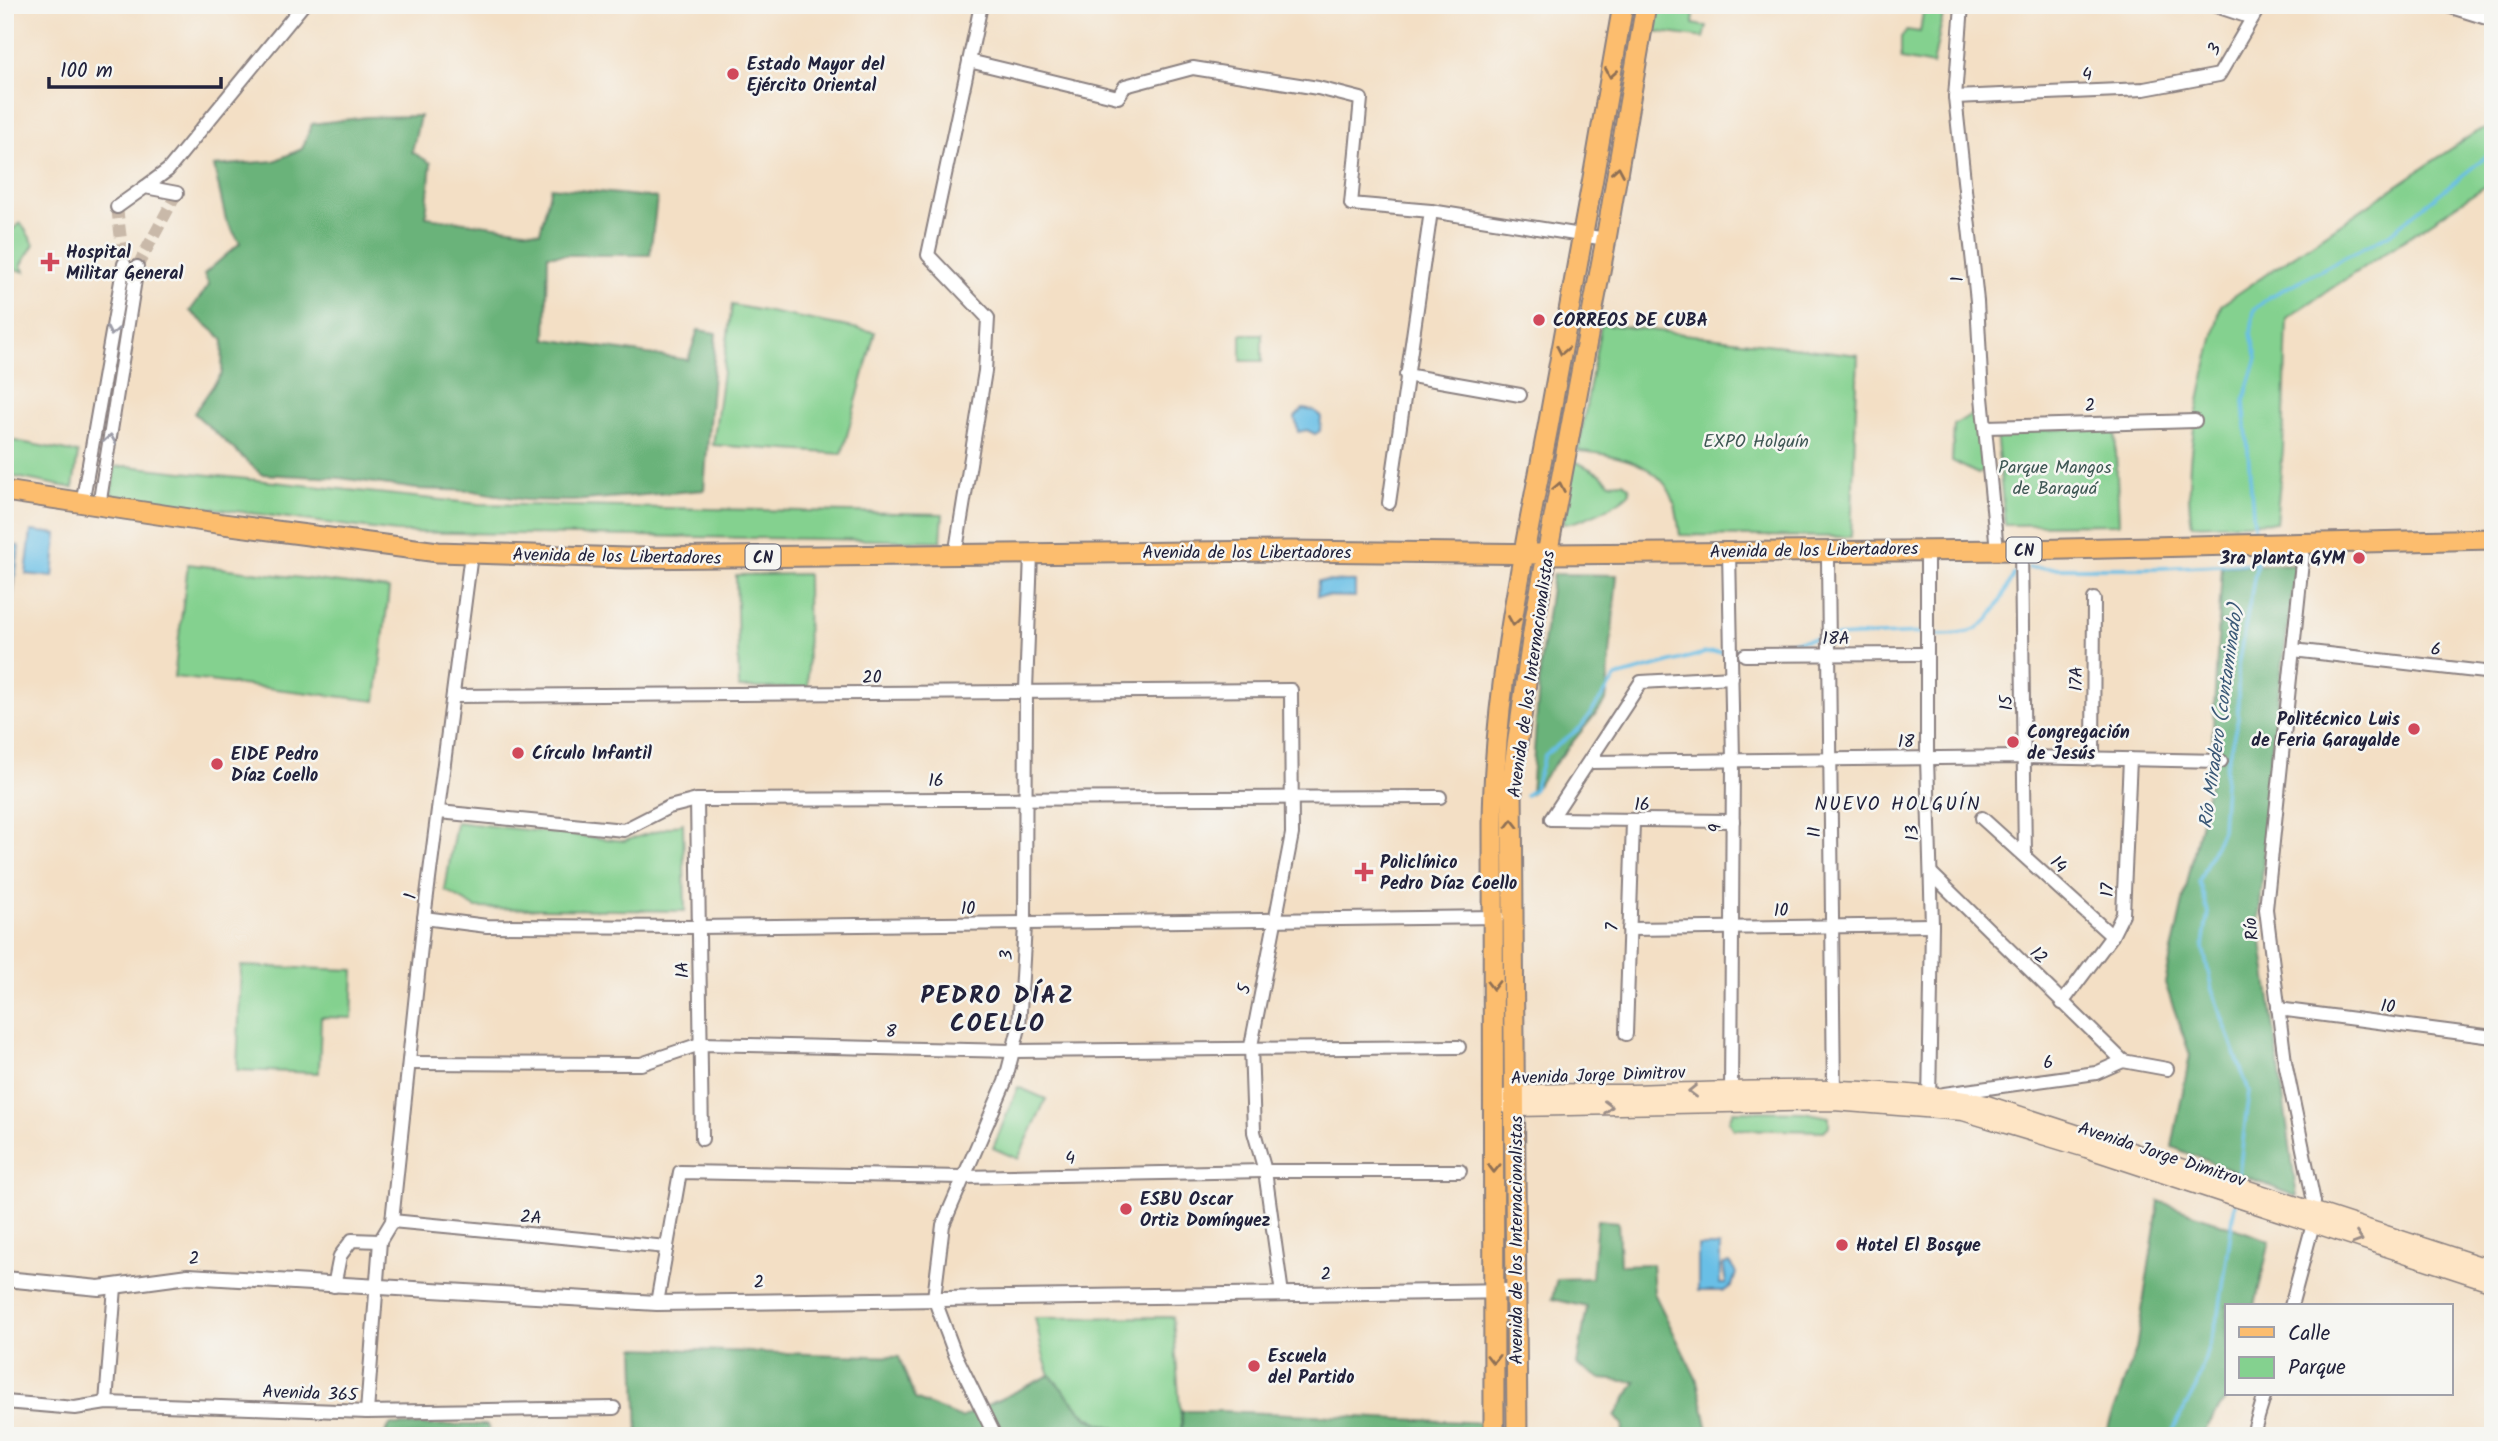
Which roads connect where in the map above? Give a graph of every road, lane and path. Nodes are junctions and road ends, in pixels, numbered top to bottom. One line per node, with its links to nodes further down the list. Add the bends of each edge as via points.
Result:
1 (303, 5): 14 (street, via 168,170)
2 (981, 5): 11 (street)
3 (1623, 5): 18 (main road, Avenida de los Internacionalistas, one-way to 18)
4 (1646, 5): 19 (main road, Avenida de los Internacionalistas, one-way to 4)
5 (1962, 5): 13 (street, 1)
6 (2213, 5): 9 (street)
7 (2260, 5): 9 (street, 3)
8 (2445, 5): 10 (street)
9 (2252, 18): 12 (street, 3)
10 (2493, 20)
11 (969, 61): 17 (street, via 1118,97 1125,86 1193,68 1361,99 1350,204); 38 (street, via 928,255 988,318 985,371)
12 (2219, 75): 13 (street, 4, via 2144,89)
13 (1955, 97): 25 (street, 1)
14 (145, 187): 15 (street); 16 (street)
15 (177, 193)
16 (117, 207)
17 (1431, 211): 18 (street); 22 (street)
18 (1584, 234): 19 (street); 34 (main road, Avenida de los Internacionalistas, one-way to 34)
19 (1606, 239): 37 (main road, Avenida de los Internacionalistas, one-way to 19)
20 (124, 264): 28 (street, one-way to 28)
21 (137, 267): 28 (street, one-way to 21)
22 (1406, 375): 23 (street); 27 (street)
23 (1520, 395)
24 (2194, 421): 25 (street, 2)
25 (1986, 427): 31 (street, 1)
26 (5, 491): 28 (main road, Avenida de los Libertadores / CN)
27 (1389, 503)
28 (91, 505): 35 (main road, Avenida de los Libertadores / CN)
29 (2493, 539): 30 (main road, Avenida de los Libertadores / CN)
30 (2304, 543): 32 (main road, Avenida de los Libertadores / CN); 42 (street, Río)
31 (1997, 550): 32 (main road, Avenida de los Libertadores / CN); 33 (main road, Avenida de los Libertadores / CN)
32 (2021, 550): 51 (street, 15)
33 (1729, 551): 37 (main road, Avenida de los Libertadores / CN); 47 (street, 9)
34 (1525, 553): 36 (main road, Avenida de los Libertadores / CN); 37 (main road, Avenida de los Libertadores / CN); 69 (main road, Avenida de los Internacionalistas, one-way to 69, via 1496,740)
35 (471, 554): 38 (main road, Avenida de los Libertadores / CN); 50 (street, 1)
36 (1031, 554): 38 (main road, Avenida de los Libertadores / CN); 48 (street, 3)
37 (1547, 554): 70 (main road, Avenida de los Internacionalistas, one-way to 37, via 1512,781)
38 (955, 556)
39 (1927, 557): 43 (street, 13)
40 (1828, 560): 45 (street, 11)
41 (2094, 599): 54 (street, 17A)
42 (2293, 650): 46 (street, 6); 81 (street, Río, via 2266,909)
43 (1926, 654): 45 (street, 18A); 52 (street, 13)
44 (1745, 655): 45 (street, 18A)
45 (1829, 655): 53 (street, 11)
46 (2493, 673)
47 (1732, 677): 56 (street, 9); 58 (street, via 1645,681)
48 (1026, 690): 49 (street, 20); 50 (street, 20); 61 (street, 3)
49 (1291, 690): 59 (street, 5)
50 (453, 696): 63 (street, 1)
51 (2025, 757): 52 (street, 18); 54 (street, 18); 67 (street, 15)
52 (1927, 758): 53 (street, 18); 68 (street, 13)
53 (1831, 759): 56 (street, 18); 76 (street, 11)
54 (2092, 759): 55 (street, 18)
55 (2130, 759): 57 (street, 18); 79 (street, 17, via 2124,907)
56 (1733, 761): 58 (street, 18); 65 (street, 9)
57 (2221, 761)
58 (1591, 762): 66 (street, 16, via 1551,819)
59 (1292, 797): 60 (street, 16); 61 (street, 16); 72 (street, 5, via 1292,834)
60 (1440, 797)
61 (1026, 798): 62 (street, 16); 73 (street, 3)
62 (697, 800): 63 (street, 16, via 669,807 624,830); 75 (street, 1A)
63 (439, 812): 71 (street, 1)
64 (1982, 818): 67 (street, 14)
65 (1733, 821): 66 (street, 16); 77 (street, 9)
66 (1633, 822): 78 (street, 7)
67 (2025, 856): 79 (street, 14)
68 (1931, 873): 74 (street, 13); 80 (street, 12)
69 (1493, 917): 70 (street, 10); 72 (street, 10); 93 (main road, Avenida de los Internacionalistas, one-way to 93)
70 (1513, 917): 95 (main road, Avenida de los Internacionalistas)
71 (424, 918): 75 (street, 10, via 486,926); 89 (street, 1)
72 (1274, 922): 73 (street, 10); 85 (street, 5)
73 (1025, 925): 75 (street, 10); 87 (street, 3, via 1019,1028)
74 (1932, 925): 76 (street, 10); 94 (street, 13)
75 (699, 927): 84 (street, 1A)
76 (1833, 927): 77 (street, 10); 91 (street, 11)
77 (1732, 928): 78 (street, 10); 92 (street, 9)
78 (1629, 929): 82 (street, 7)
79 (2112, 936): 80 (street, 17)
80 (2062, 1003): 88 (street, 12)
81 (2278, 1009): 83 (street, 10); 100 (street, Río, via 2311,1180)
82 (1626, 1034)
83 (2493, 1037)
84 (700, 1044): 87 (street, 8); 89 (street, 8, via 641,1064); 96 (street, 1A)
85 (1251, 1046): 86 (street, 8); 87 (street, 8); 97 (street, 5, via 1254,1132)
86 (1459, 1046)
87 (1013, 1051): 99 (street, 3, via 1005,1082)
88 (2123, 1061): 90 (street); 94 (street, 6, via 2096,1073)
89 (409, 1063): 101 (street, 1)
90 (2167, 1069)
91 (1834, 1097): 92 (main road, Avenida Jorge Dimitrov); 94 (main road, Avenida Jorge Dimitrov)
92 (1731, 1098): 95 (main road, Avenida Jorge Dimitrov)
93 (1494, 1100): 95 (main road, Avenida Jorge Dimitrov); 110 (main road, Avenida de los Internacionalistas, one-way to 110)
94 (1929, 1101): 100 (main road, Avenida Jorge Dimitrov, via 1987,1104)
95 (1515, 1102): 111 (main road, Avenida de los Internacionalistas)
96 (702, 1139)
97 (1265, 1171): 98 (street, 4); 99 (street, 4); 112 (street, 5)
98 (1460, 1171)
99 (963, 1177): 103 (street, 4, via 680,1172); 113 (street, 3, via 943,1225)
100 (2313, 1217): 104 (main road, Avenida Jorge Dimitrov); 106 (main road, Avenida Jorge Dimitrov, one-way to 106); 115 (street, Río)
101 (392, 1221): 102 (street, 1); 103 (street, 2A)
102 (380, 1241): 107 (street, via 352,1240 343,1248); 109 (street, 1)
103 (667, 1247): 114 (street)
104 (2493, 1269)
105 (5, 1279): 108 (street, 2)
106 (2493, 1283)
107 (334, 1286): 108 (street, 2, via 188,1276); 109 (street, 2)
108 (115, 1287): 118 (street)
109 (375, 1288): 114 (street, 2); 120 (street, 1)
110 (1493, 1291): 111 (street, 2); 112 (street, 2); 123 (main road, Avenida de los Internacionalistas, one-way to 123)
111 (1516, 1291): 124 (main road, Avenida de los Internacionalistas)
112 (1282, 1294): 113 (street, 2)
113 (934, 1298): 114 (street, 2); 122 (street, 3)
114 (657, 1304)
115 (2291, 1304)
116 (2264, 1396): 121 (street)
117 (5, 1402): 118 (street, Avenida 365, via 75,1408)
118 (106, 1403): 120 (street, Avenida 365)
119 (614, 1408): 120 (street, Avenida 365)
120 (367, 1412)
121 (2255, 1427)
122 (995, 1436)
123 (1494, 1436)
124 (1517, 1436)

